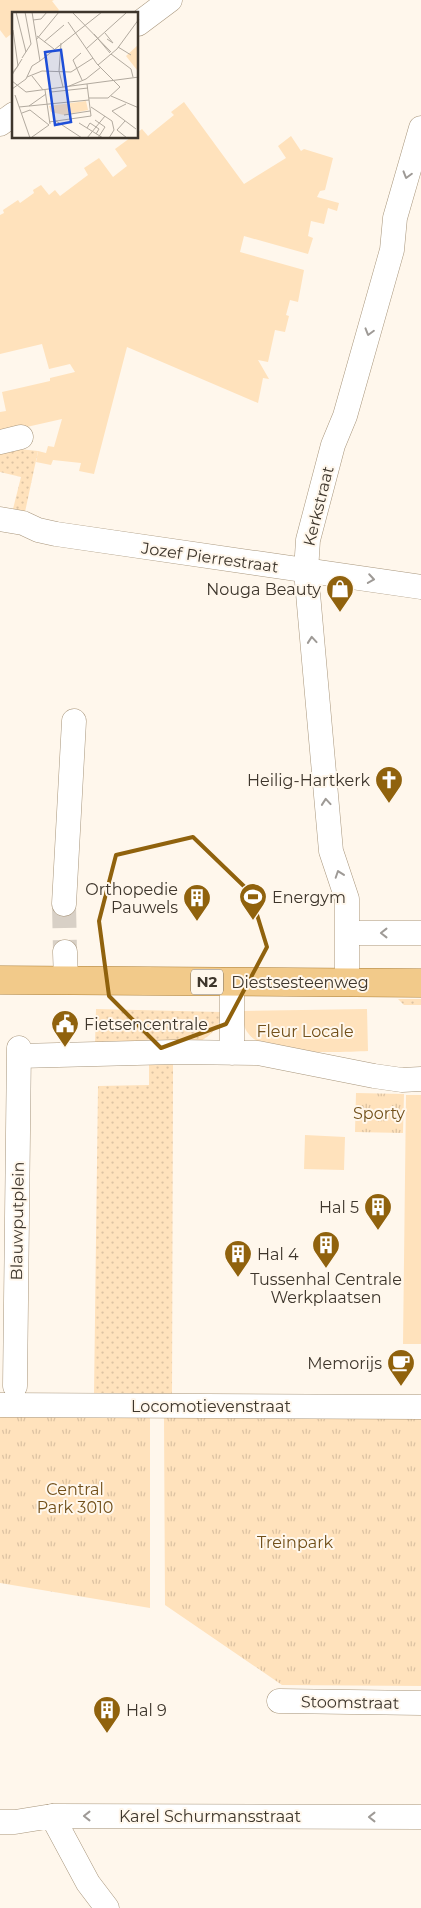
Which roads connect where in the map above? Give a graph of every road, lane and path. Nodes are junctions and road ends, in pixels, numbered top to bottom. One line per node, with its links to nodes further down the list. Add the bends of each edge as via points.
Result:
1 (170, 0): 2 (street)
2 (139, 23)
3 (12, 115): 4 (street)
4 (0, 124)
5 (421, 128): 7 (street, Kerkstraat, one-way to 7, via 395,218 392,250 308,540)
6 (0, 519): 7 (street, Jozef Pierrestraat, via 56,534)
7 (306, 571): 8 (street, Jozef Pierrestraat, one-way to 8); 11 (street, Kerkstraat, one-way to 7, via 347,899 331,851)
8 (421, 587)
9 (74, 721): 10 (street)
10 (64, 904)
11 (347, 933): 12 (street, one-way to 11); 17 (street, Kerkstraat)
12 (421, 933)
13 (65, 952): 15 (street)
14 (0, 980): 15 (main road, Diestsesteenweg / N2)
15 (66, 981): 16 (main road, Diestsesteenweg / N2)
16 (232, 982): 17 (main road, Diestsesteenweg / N2); 19 (street)
17 (347, 982): 18 (main road, Diestsesteenweg / N2)
18 (421, 983)
19 (232, 1053): 20 (street, Blauwputplein, via 258,1053); 21 (street, Blauwputplein, via 19,1052)
20 (412, 1079)
21 (15, 1386)
22 (0, 1405): 23 (street, Locomotievenstraat)
23 (421, 1407)
24 (279, 1701): 25 (street, Stoomstraat)
25 (421, 1703)
26 (52, 1816): 27 (street, Karel Schurmansstraat, one-way to 26); 28 (street, Karel Schurmansstraat); 29 (street)
27 (421, 1817)
28 (5, 1824)
29 (106, 1908)

